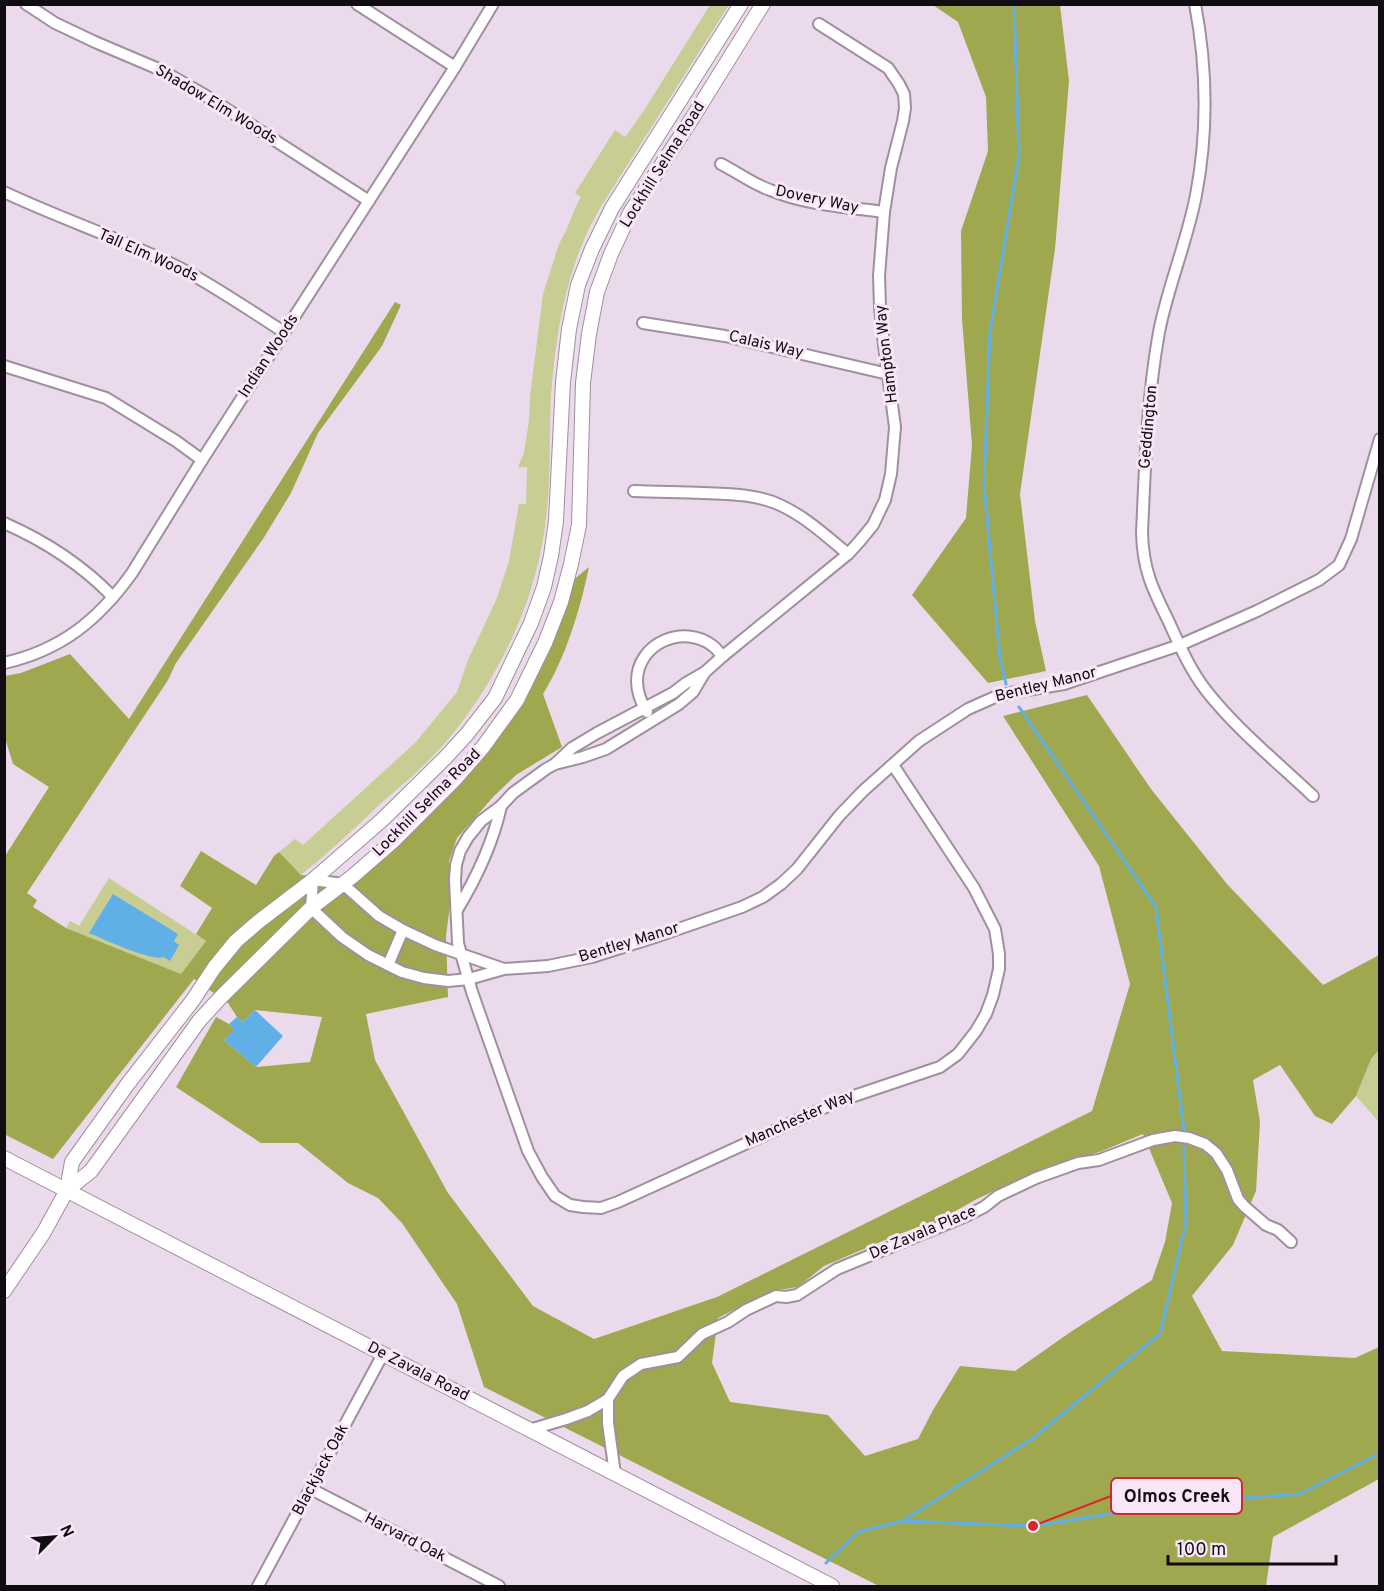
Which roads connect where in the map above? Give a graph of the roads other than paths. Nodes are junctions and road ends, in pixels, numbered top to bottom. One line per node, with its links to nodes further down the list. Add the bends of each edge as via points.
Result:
1 (26, 4): 11 (street, Shadow Elm Woods, via 55,23 161,70 203,94)
2 (357, 4): 8 (street)
3 (493, 4): 8 (street, Indian Woods)
4 (741, 4): 17 (main road, Lockhill Selma Road, via 612,208 592,249 578,285)
5 (764, 4): 18 (main road, Lockhill Selma Road, via 630,213 597,292)
6 (1195, 4): 25 (street, Geddington, via 1203,52 1202,150 1196,196 1155,359 1142,533 1146,569)
7 (819, 24): 12 (street, Hampton Way, via 888,68 904,94 906,108)
8 (455, 67): 11 (street, Indian Woods)
9 (721, 164): 12 (street, Dovery Way, via 769,190 793,198)
10 (4, 192): 14 (street, Tall Elm Woods, via 178,267)
11 (369, 201): 14 (street, Indian Woods)
12 (884, 212): 16 (street, Hampton Way, via 879,276)
13 (643, 323): 16 (street, Calais Way, via 725,336)
14 (284, 332): 20 (street, Indian Woods)
15 (4, 366): 20 (street, via 106,398)
16 (888, 374): 23 (street, Hampton Way, via 895,427 891,474 873,525)
17 (563, 382): 18 (street); 35 (main road, Lockhill Selma Road, via 551,556 531,623 495,698 446,758)
18 (583, 383): 36 (main road, Lockhill Selma Road, via 579,525 561,602 534,668 517,700 456,778)
19 (1380, 439): 25 (street, Bentley Manor, via 1351,538 1339,565 1319,580)
20 (202, 460): 24 (street, Indian Woods)
21 (634, 491): 23 (street, via 732,494 769,500 795,512)
22 (4, 523): 24 (street, via 84,569)
23 (848, 554): 26 (street, Hampton Way)
24 (113, 597): 27 (street, Indian Woods, via 91,621 64,639 35,654)
25 (1180, 645): 32 (street, Bentley Manor, via 1064,684 981,702 919,741); 33 (street, Geddington, via 1206,690 1234,722)
26 (723, 656): 28 (street, Hampton Way); 29 (street, via 699,638 686,636 656,644 644,658 636,679)
27 (4, 663)
28 (705, 672): 29 (street, Hampton Way); 30 (street, Hampton Way, via 693,692)
29 (644, 707): 30 (street); 31 (street, Hampton Way, via 572,748)
30 (651, 720): 31 (street, Hampton Way, via 606,749)
31 (555, 764): 34 (street, Hampton Way)
32 (893, 765): 42 (street, Bentley Manor, via 839,816 797,869 763,897 724,914 591,957 549,966); 43 (street, Manchester Way, via 974,888 994,929 999,954 999,969 986,1014 958,1054 940,1067 839,1101 618,1202 601,1208 570,1205 555,1196 528,1151)
33 (1313, 796)
34 (501, 806): 38 (street, via 480,868); 38 (street, Hampton Way, via 481,821 460,851 455,880)
35 (313, 880): 36 (street); 37 (street); 45 (main road, Lockhill Selma Road, via 236,941 214,968 72,1162)
36 (343, 884): 37 (main road, Lockhill Selma Road); 39 (street, Bentley Manor, via 379,916)
37 (311, 908): 41 (street, Bentley Manor, via 342,937); 45 (main road, Lockhill Selma Road, via 199,1021 91,1171)
38 (457, 910): 40 (street, Hampton Way)
39 (403, 930): 40 (street, Bentley Manor); 41 (street)
40 (462, 954): 42 (street, Bentley Manor); 43 (street, Hampton Way)
41 (388, 964): 43 (street, Bentley Manor, via 424,978)
42 (504, 969): 43 (street, Bentley Manor)
43 (469, 979)
44 (4, 1158): 45 (main road, De Zavala Road)
45 (67, 1190): 47 (main road, Lockhill Selma Road); 48 (main road, De Zavala Road)
46 (1291, 1242): 49 (street, De Zavala Place, via 1244,1206 1227,1170 1205,1144 1175,1136 1153,1140 1036,1178 966,1216 837,1269 797,1295 776,1296 746,1310 702,1334 678,1357 641,1364 623,1377)
47 (4, 1291)
48 (383, 1354): 50 (main road, De Zavala Road); 52 (street, Blackjack Oak)
49 (608, 1399): 50 (street, De Zavala Place, via 588,1411); 51 (street)
50 (529, 1430): 51 (main road, De Zavala Road)
51 (615, 1474): 55 (main road, De Zavala Road)
52 (311, 1489): 53 (street, Blackjack Oak); 54 (street, Harvard Oak)
53 (258, 1587)
54 (499, 1587)
55 (832, 1587)

